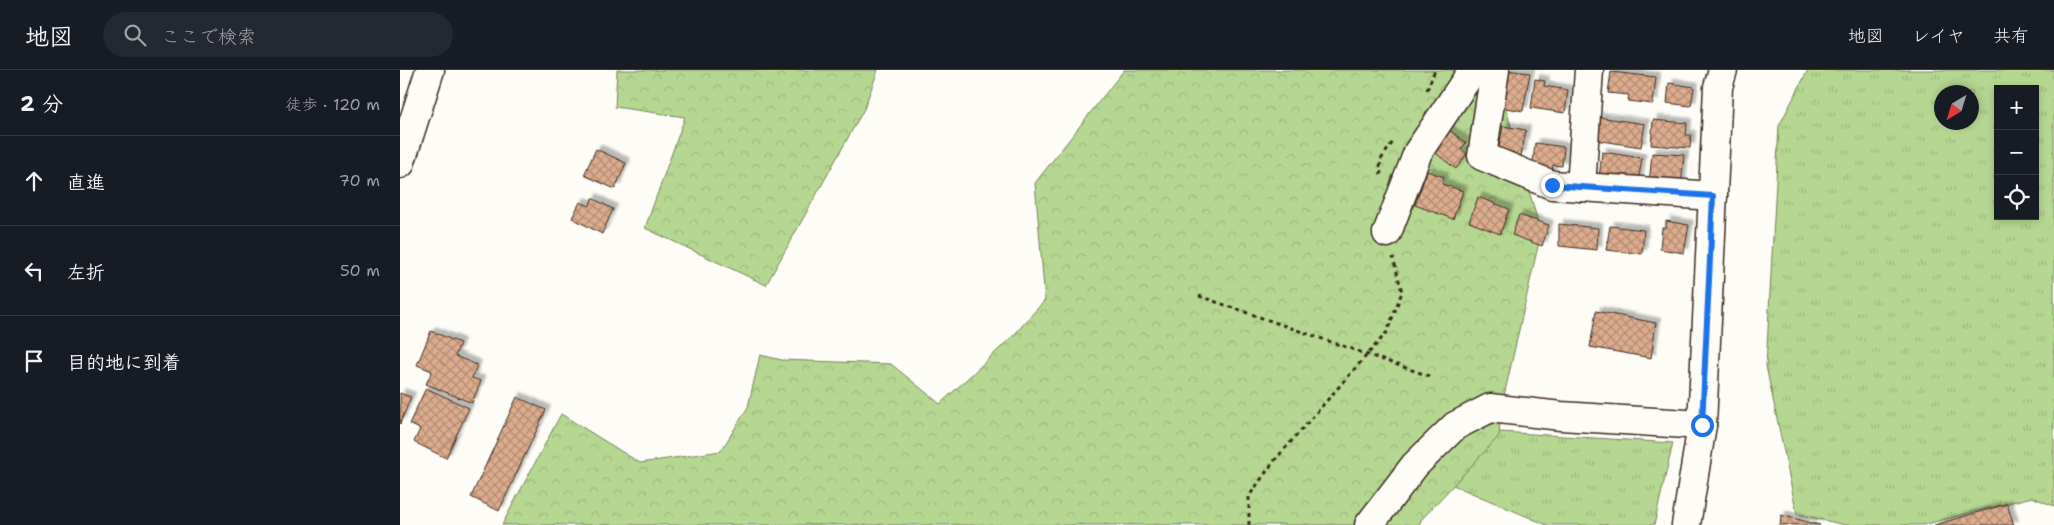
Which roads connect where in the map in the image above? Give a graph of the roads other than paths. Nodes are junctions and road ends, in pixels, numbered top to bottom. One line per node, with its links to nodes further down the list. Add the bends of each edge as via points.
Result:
1 (430, 70): 6 (street)
2 (1473, 70): 9 (street, via 1418,152)
3 (1495, 70): 7 (street, via 1482,156 1552,185)
4 (1589, 70): 7 (street)
5 (1723, 70): 8 (street, via 1718,87)
6 (400, 164)
7 (1581, 187): 8 (street)
8 (1713, 196): 10 (street)
9 (1386, 233)
10 (1702, 425): 11 (street, via 1490,408 1455,426 1415,465); 12 (street)
11 (1370, 525)
12 (1686, 525)

